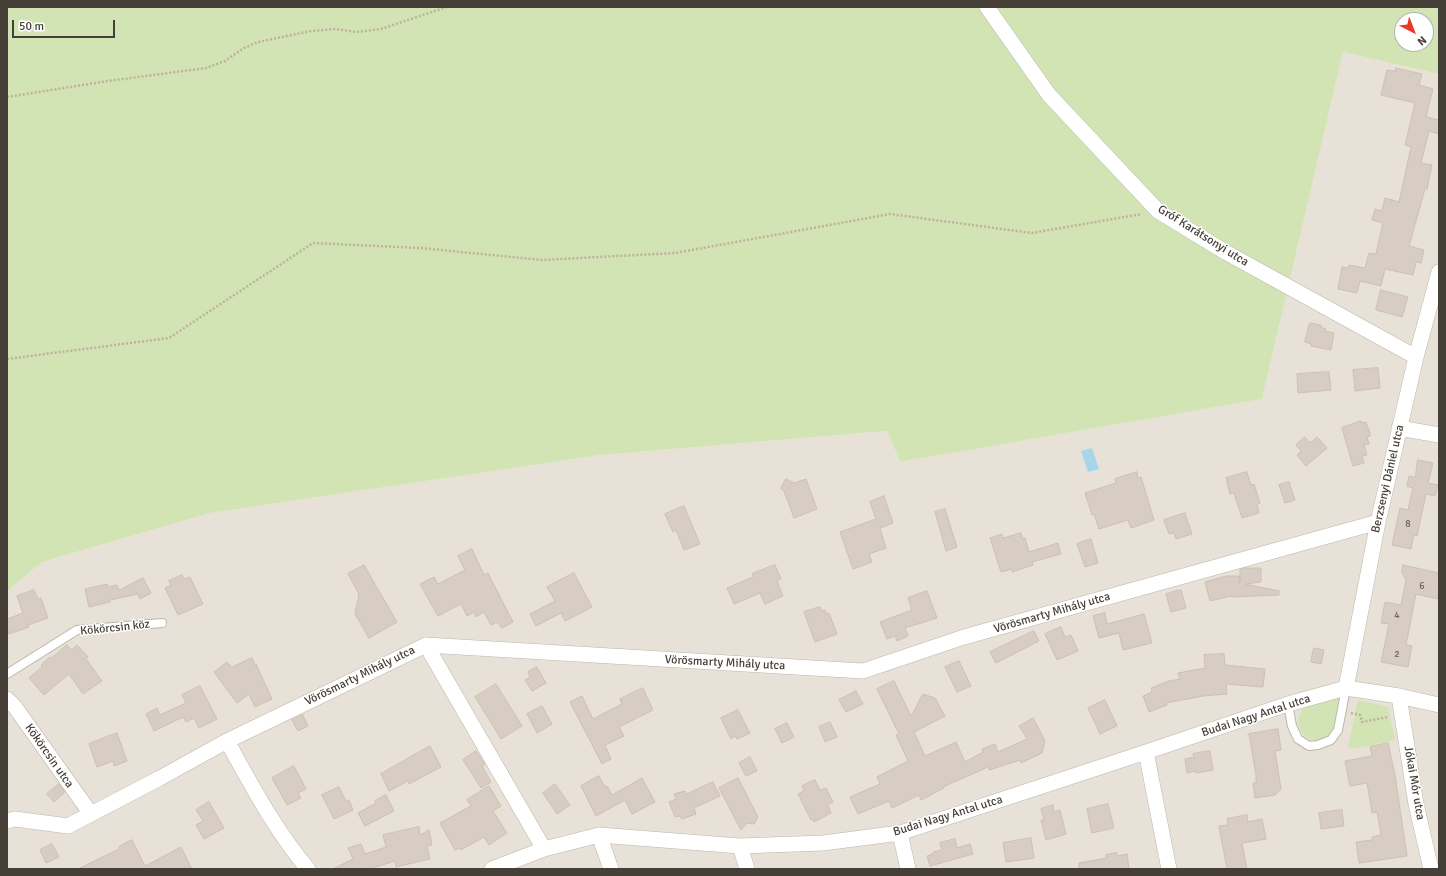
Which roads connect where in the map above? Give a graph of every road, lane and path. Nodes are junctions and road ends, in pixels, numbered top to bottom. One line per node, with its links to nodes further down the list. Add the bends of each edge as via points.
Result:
1 (447, 7): 3 (path, via 381,30 312,31 258,42 226,61 200,69)
2 (987, 7): 4 (street, Gróf Karátsonyi utca, via 1049,95)
3 (7, 97)
4 (1158, 211): 6 (street, Gróf Karátsonyi utca, via 1227,253); 7 (path, via 1032,233 890,214 674,253 542,260 421,248 313,243 169,338)
5 (1439, 272): 6 (street, Berzsenyi Dániel utca)
6 (1416, 357): 8 (street, Berzsenyi Dániel utca)
7 (7, 359)
8 (1399, 428): 9 (street); 10 (street, Berzsenyi Dániel utca)
9 (1439, 435)
10 (1378, 522): 12 (street, Vörösmarty Mihály utca, via 964,637 864,671); 14 (street, Berzsenyi Dániel utca)
11 (162, 623): 13 (lane, Kökörcsin köz, via 78,630)
12 (426, 645): 21 (street, Vörösmarty Mihály utca); 28 (street)
13 (7, 674)
14 (1346, 688): 15 (street); 17 (street, Budai Nagy Antal utca); 17 (lane, via 1338,730 1331,740 1318,745 1309,746 1298,739 1292,726)
15 (1399, 696): 18 (street); 19 (street, Jókai Mór utca)
16 (7, 699): 23 (street, Kökörcsin utca)
17 (1288, 704): 22 (street, Budai Nagy Antal utca)
18 (1439, 705)
19 (1402, 714): 20 (path); 36 (street, Jókai Mór utca, via 1416,804)
20 (1362, 722)
21 (227, 741): 23 (street, Vörösmarty Mihály utca); 29 (street, via 292,851)
22 (1146, 752): 25 (street, Budai Nagy Antal utca); 35 (street)
23 (91, 814): 24 (street, Vörösmarty Mihály utca, via 68,826 15,820)
24 (7, 822)
25 (900, 833): 27 (street, Budai Nagy Antal utca, via 823,843); 34 (street)
26 (600, 835): 27 (street, Budai Nagy Antal utca); 28 (street, Budai Nagy Antal utca); 32 (street)
27 (740, 846): 33 (street)
28 (537, 852): 30 (street, Budai Nagy Antal utca); 31 (street)
29 (308, 869)
30 (492, 869)
31 (516, 869)
32 (611, 869)
33 (747, 869)
34 (908, 869)
35 (1169, 869)
36 (1431, 869)

